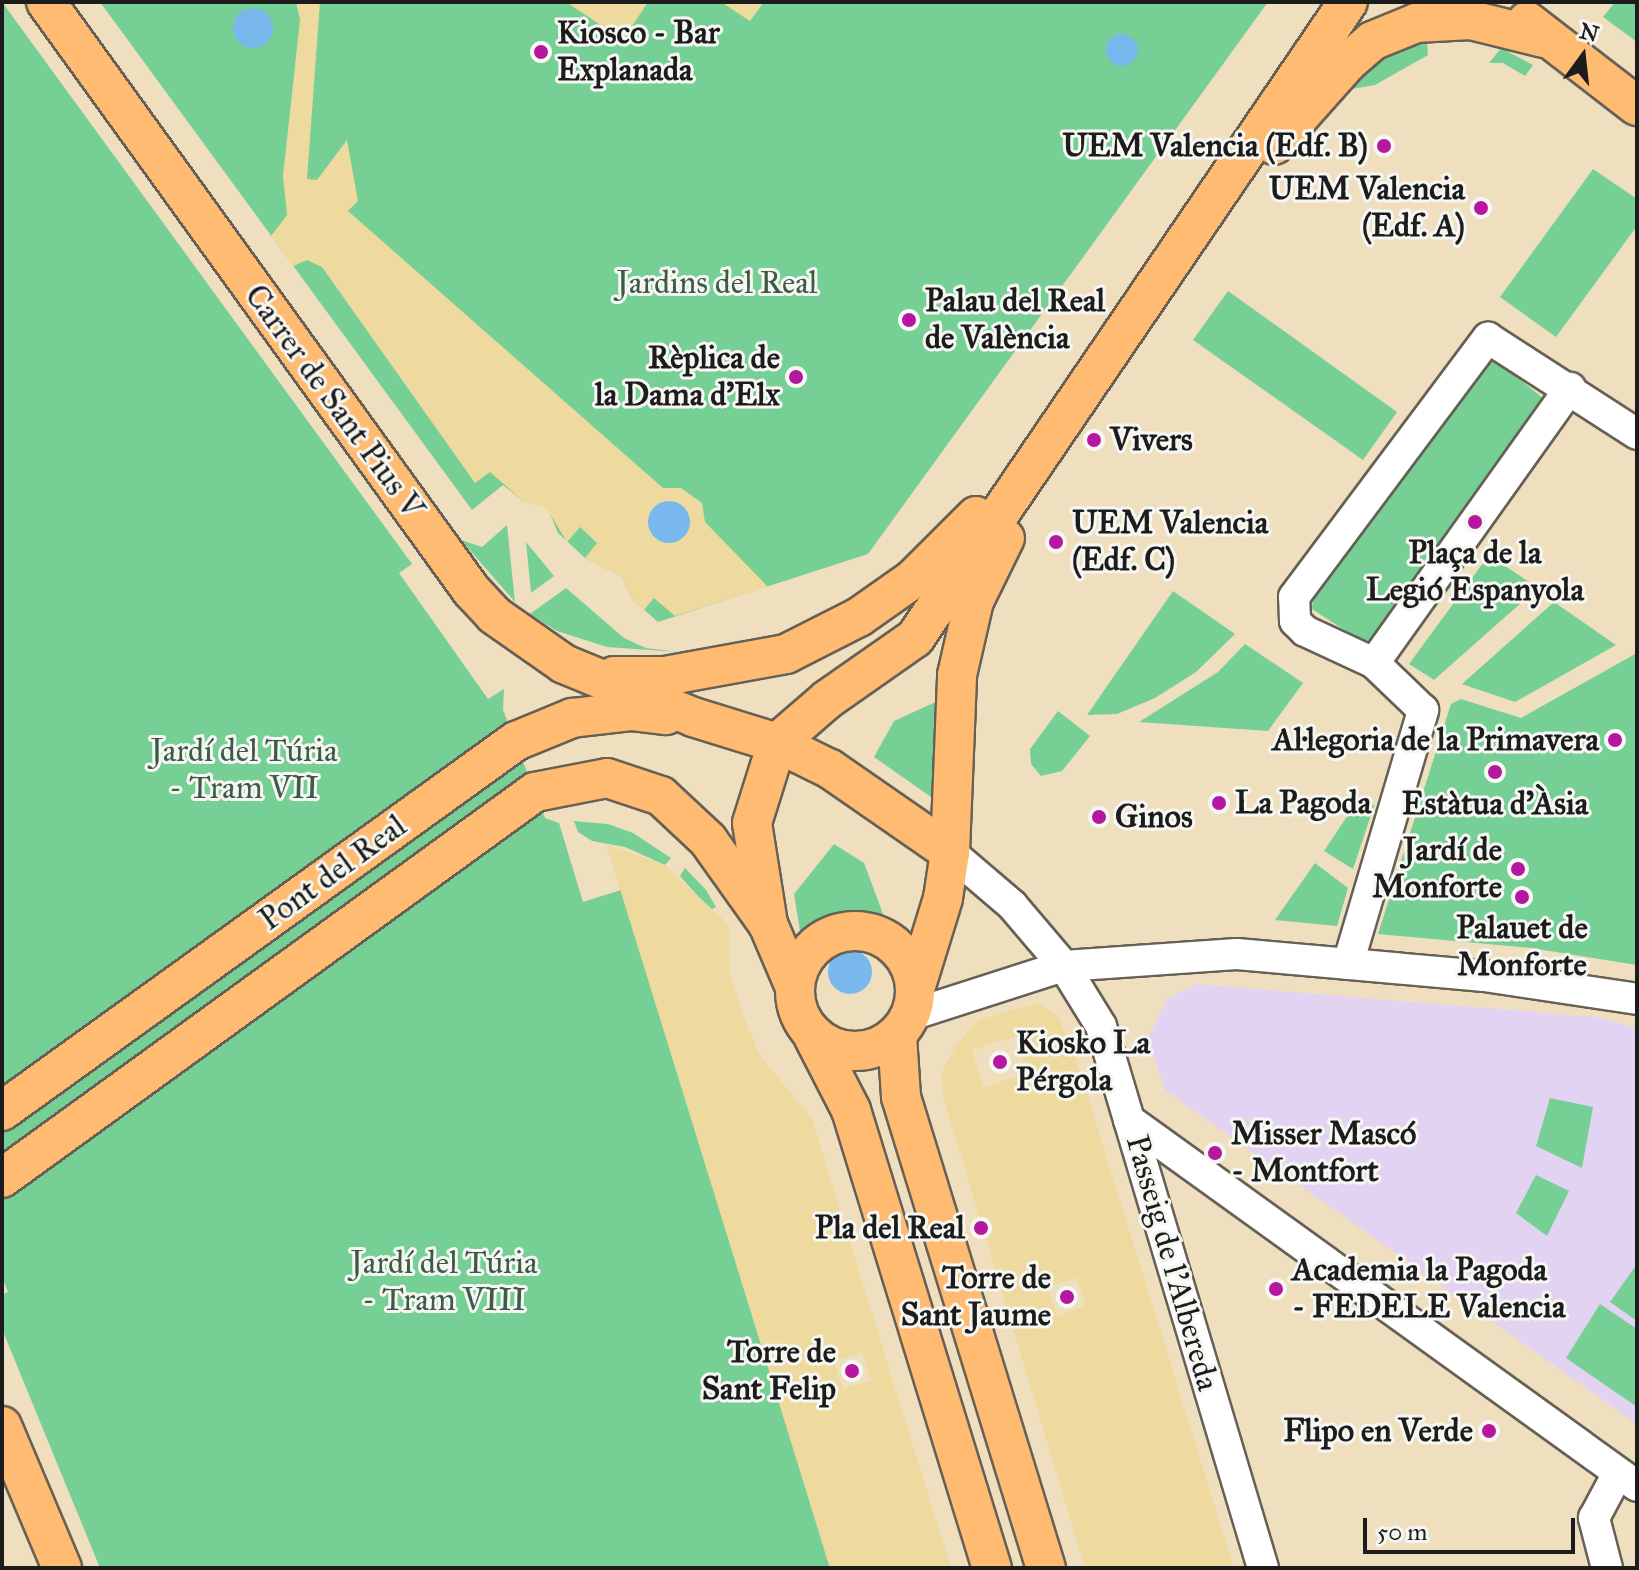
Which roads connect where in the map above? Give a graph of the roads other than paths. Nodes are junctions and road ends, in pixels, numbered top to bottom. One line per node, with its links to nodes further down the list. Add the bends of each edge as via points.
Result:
1 (46, 2): 11 (main road, Carrer de Sant Pius V, via 471,590 538,649)
2 (1348, 2): 6 (main road)
3 (1508, 2): 4 (main road)
4 (1543, 38): 5 (main road); 6 (main road, via 1504,26 1446,20 1416,23 1372,41)
5 (1637, 106)
6 (1200, 222): 9 (main road)
7 (1570, 388): 8 (street); 10 (street); 10 (street, via 1498,339 1481,342 1294,597 1295,621 1327,644)
8 (1637, 434)
9 (1052, 442): 11 (main road, via 913,579 859,617 767,660 665,676); 13 (main road, via 915,638 828,699); 14 (main road, via 974,601 957,675)
10 (1374, 663): 16 (street, via 1423,710)
11 (596, 676): 12 (main road, Carrer de Sant Pius V)
12 (693, 717): 13 (main road); 22 (main road, Pont del Real, via 631,711 586,716 516,741)
13 (777, 743): 14 (main road, via 843,776); 15 (main road, via 752,823)
14 (950, 852): 17 (street, Passeig de l'Albereda, via 1012,905); 20 (main road, via 943,898)
15 (768, 924): 18 (main road); 24 (main road, Pont del Real, via 708,840 661,796 607,778 535,792)
16 (1348, 964): 17 (street, via 1237,954); 19 (street, via 1573,987)
17 (1064, 966): 20 (street); 23 (street, Passeig de l'Albereda, via 1101,1026)
18 (794, 985): 20 (main road, via 804,960 822,941 856,931 889,941 907,961); 21 (main road, via 799,1012)
19 (1637, 999)
20 (908, 1012): 21 (main road, via 878,1048 833,1048); 29 (main road, via 901,1097)
21 (813, 1036): 28 (main road, via 851,1110)
22 (2, 1111)
23 (1129, 1120): 26 (street); 30 (street, Passeig de l'Albereda)
24 (2, 1178)
25 (2, 1426): 27 (main road)
26 (1627, 1480): 31 (street, via 1594,1518)
27 (62, 1568)
28 (992, 1568)
29 (1046, 1568)
30 (1263, 1568)
31 (1607, 1568)

